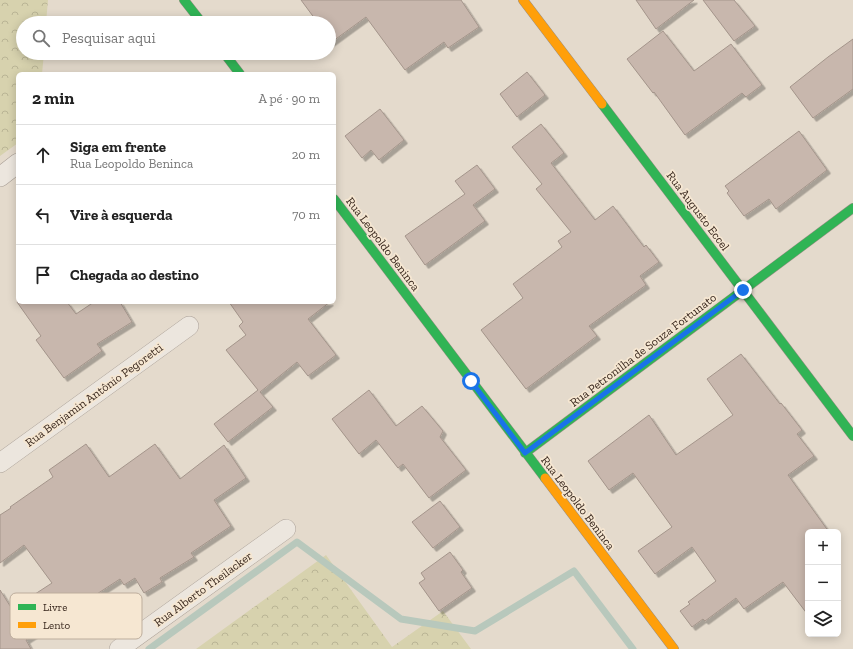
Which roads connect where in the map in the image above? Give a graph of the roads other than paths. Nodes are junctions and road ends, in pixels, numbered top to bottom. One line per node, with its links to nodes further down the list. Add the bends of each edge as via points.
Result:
1 (184, 0): 3 (street)
2 (523, 0): 10 (street, Rua Augusto Eccel)
3 (197, 16)
4 (229, 60): 5 (street)
5 (238, 72)
6 (16, 165): 7 (street)
7 (0, 177)
8 (336, 202): 13 (street, Rua Leopoldo Beninca)
9 (853, 208): 10 (street, Rua Petronilha de Souza Fortunato)
10 (743, 290): 12 (street, Rua Augusto Eccel); 13 (street, Rua Petronilha de Souza Fortunato)
11 (189, 326): 14 (street, Rua Benjamin Antônio Pegoretti)
12 (853, 436)
13 (525, 453): 19 (street, Rua Leopoldo Beninca)
14 (0, 463)
15 (286, 529): 16 (street, Rua Alberto Theilacker)
16 (142, 632)
17 (133, 639): 18 (street, Rua Alberto Theilacker)
18 (119, 649)
19 (674, 649)

